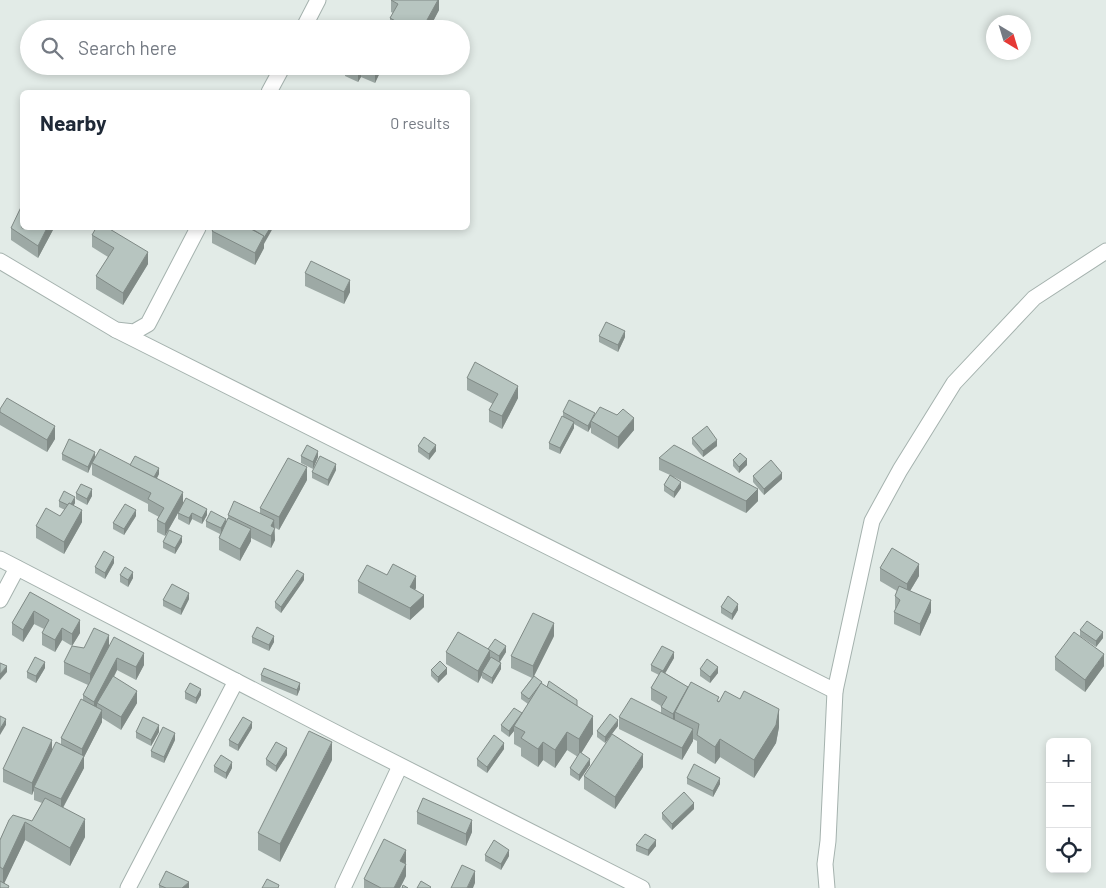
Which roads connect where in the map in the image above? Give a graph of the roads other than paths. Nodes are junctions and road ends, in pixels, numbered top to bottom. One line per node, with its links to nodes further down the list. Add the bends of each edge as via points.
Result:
1 (318, 0): 2 (street)
2 (308, 20)
3 (278, 75): 4 (street)
4 (270, 90)
5 (197, 230): 8 (street, via 148,324 134,332)
6 (1106, 251): 13 (street, via 1034,298 954,384 900,470 872,521)
7 (0, 261): 8 (street)
8 (116, 330): 13 (street)
9 (0, 559): 10 (street)
10 (17, 568): 11 (street); 12 (street)
11 (0, 600)
12 (236, 681): 14 (street); 15 (street)
13 (836, 691): 18 (street, via 825,864)
14 (400, 766): 16 (street); 17 (street)
15 (128, 888)
16 (343, 888)
17 (642, 888)
18 (827, 888)

